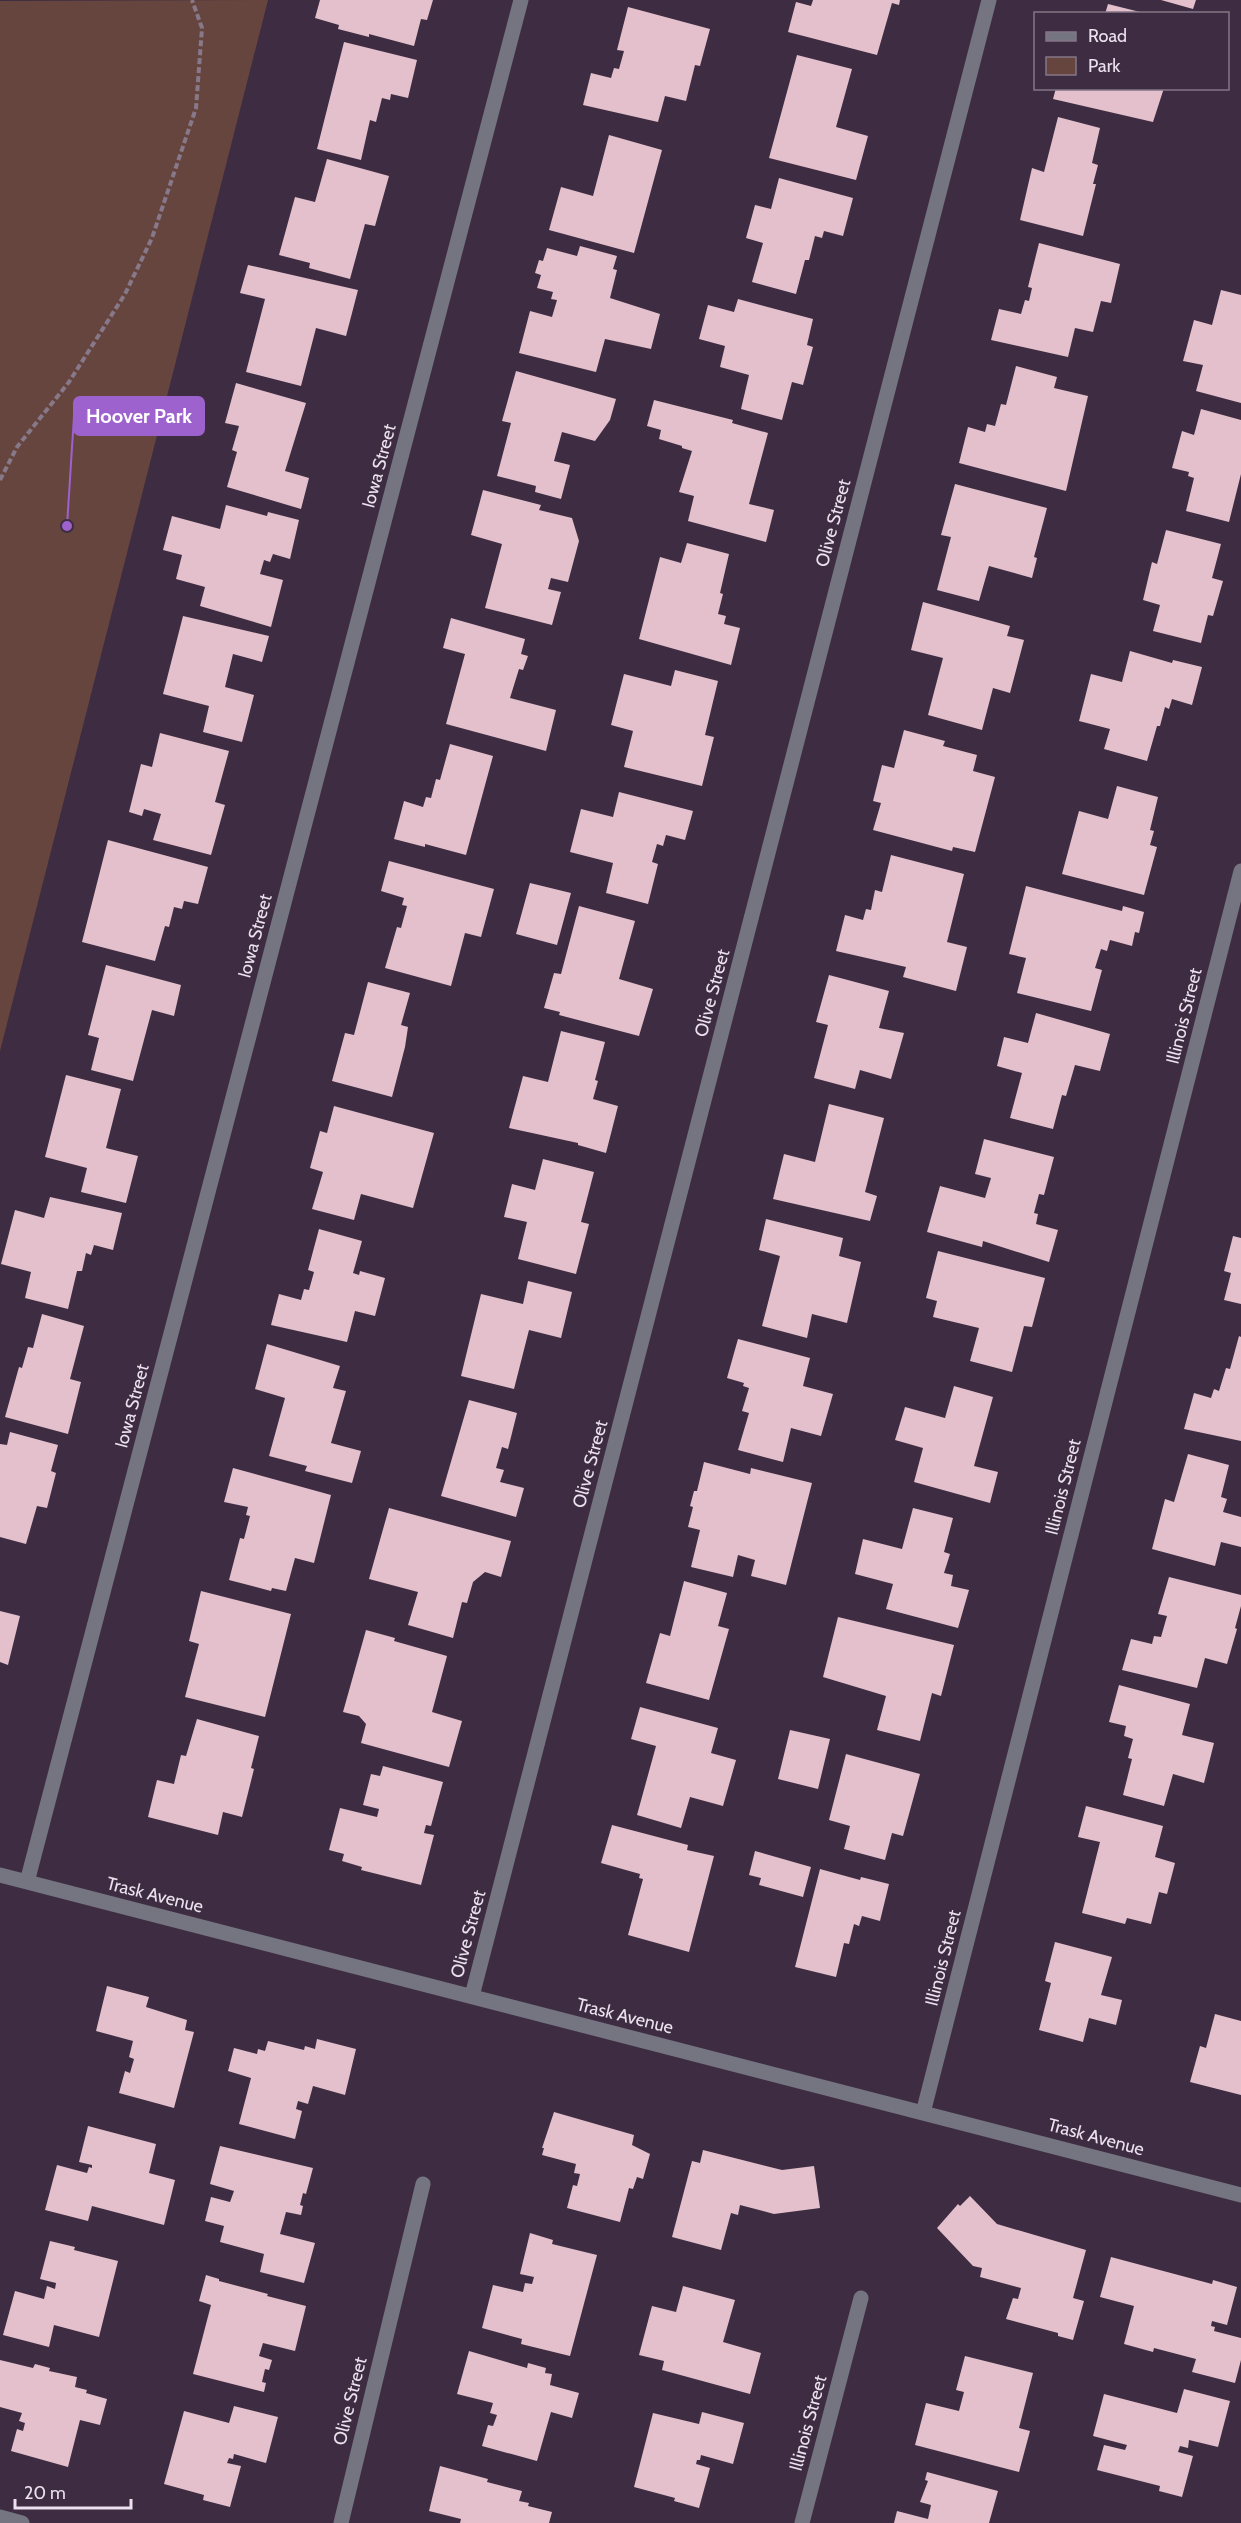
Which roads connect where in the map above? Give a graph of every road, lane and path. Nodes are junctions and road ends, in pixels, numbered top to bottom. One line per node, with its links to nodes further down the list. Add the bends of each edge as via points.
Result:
1 (192, 0): 4 (path, via 202,28 196,108 152,238 125,294 69,382 17,447)
2 (521, 0): 7 (street, Iowa Street)
3 (989, 0): 8 (street, Olive Street)
4 (0, 480)
5 (1241, 871): 9 (street, Illinois Street)
6 (0, 1875): 7 (street, Trask Avenue)
7 (27, 1882): 8 (street, Trask Avenue)
8 (472, 1996): 9 (street, Trask Avenue)
9 (923, 2113): 11 (street, Trask Avenue)
10 (423, 2184): 15 (street, Olive Street)
11 (1241, 2195)
12 (861, 2298): 16 (street, Illinois Street)
13 (0, 2517): 14 (street)
14 (22, 2523)
15 (341, 2523)
16 (802, 2523)

